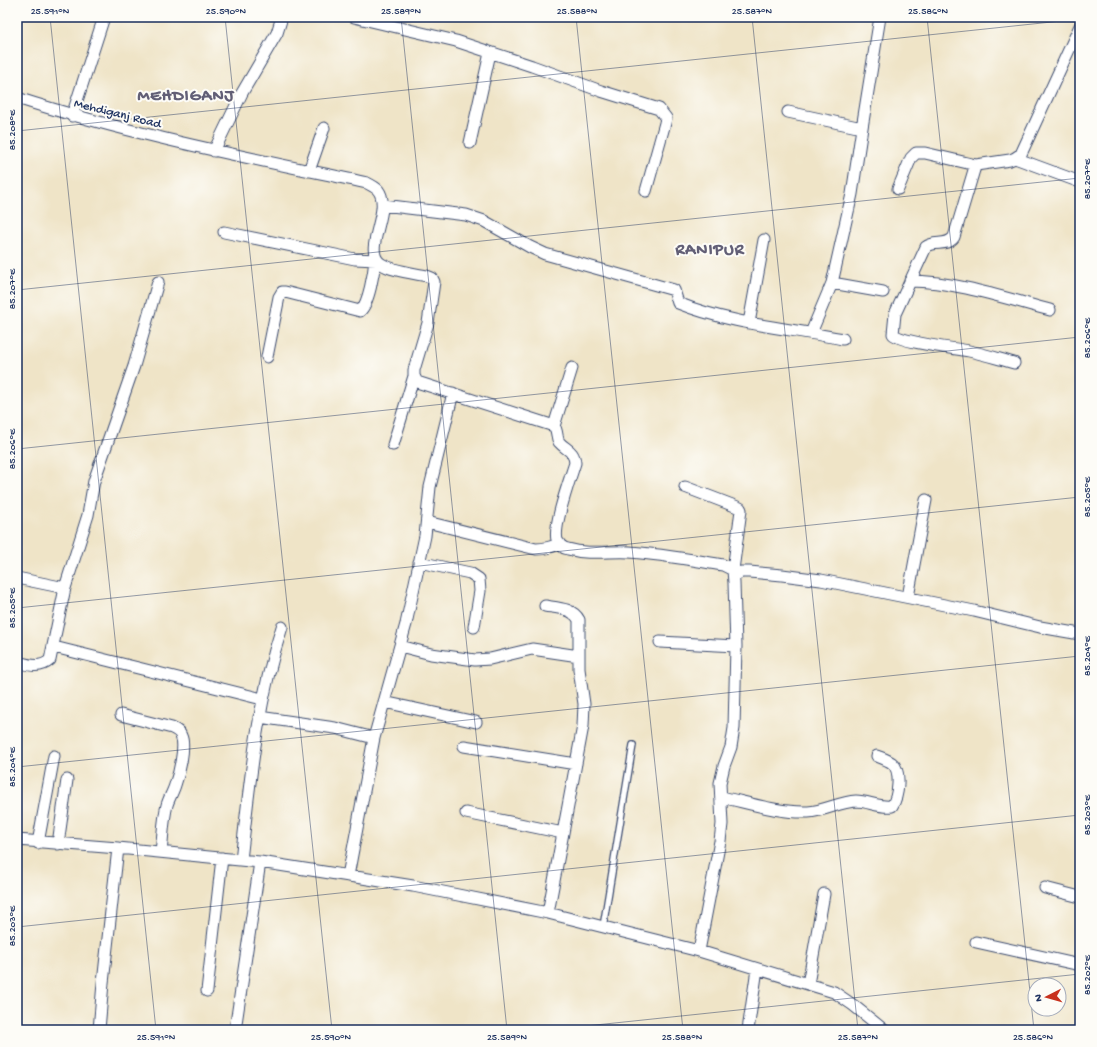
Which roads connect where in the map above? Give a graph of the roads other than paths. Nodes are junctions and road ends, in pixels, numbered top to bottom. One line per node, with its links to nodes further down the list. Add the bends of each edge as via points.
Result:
1 (104, 17): 9 (street)
2 (282, 17): 13 (street, via 277,33 242,93)
3 (354, 17): 6 (street, via 456,41)
4 (880, 17): 11 (street)
5 (1080, 26): 14 (street, via 1021,154)
6 (490, 53): 12 (street); 19 (street, via 659,109 666,118 666,123)
7 (17, 98): 9 (street, Mehdiganj Road)
8 (788, 112): 11 (street)
9 (72, 116): 13 (street, Mehdiganj Road)
10 (324, 128): 16 (street)
11 (862, 128): 26 (street, via 852,194)
12 (470, 143)
13 (214, 151): 16 (street, Mehdiganj Road)
14 (1015, 158): 15 (street); 17 (street)
15 (976, 166): 18 (street, via 916,153 911,158); 24 (street, via 954,237 948,243 928,245)
16 (309, 171): 20 (street, Mehdiganj Road, via 368,183 377,189)
17 (1080, 182)
18 (898, 189)
19 (646, 191)
20 (383, 206): 23 (street, via 374,250); 29 (street, via 466,215 484,221 545,254 674,290 678,303 701,312)
21 (224, 232): 23 (street, via 355,259)
22 (764, 240): 29 (street)
23 (376, 260): 32 (street, via 364,308 360,311 282,292); 35 (street, via 389,268 427,276 434,282 428,323)
24 (910, 281): 28 (street, via 928,281 974,290); 33 (street, via 895,314 892,330 894,336)
25 (158, 282): 46 (street, via 134,366 96,474 88,515)
26 (832, 283): 27 (street); 30 (street)
27 (883, 292)
28 (1050, 310)
29 (749, 323): 30 (street)
30 (811, 333): 31 (street)
31 (842, 339)
32 (267, 357)
33 (1014, 363)
34 (572, 368): 37 (street)
35 (414, 376): 36 (street, via 417,382 423,385); 38 (street)
36 (452, 393): 37 (street); 41 (street, via 430,486)
37 (554, 426): 42 (street, via 557,429 558,440 572,452 575,463 557,524)
38 (392, 445)
39 (686, 487): 44 (street, via 740,508)
40 (926, 500): 47 (street)
41 (427, 522): 42 (street, via 536,549 553,547); 43 (street)
42 (559, 543): 44 (street, via 568,549 584,552 641,553 723,565)
43 (419, 562): 50 (street, via 470,573 479,579 480,591); 54 (street)
44 (733, 573): 47 (street, via 749,572 821,580); 55 (street)
45 (17, 578): 46 (street)
46 (65, 588): 53 (street)
47 (908, 597): 51 (street)
48 (545, 606): 56 (street, via 567,610 577,615 580,625)
49 (282, 627): 58 (street)
50 (474, 627)
51 (1080, 634)
52 (660, 642): 55 (street)
53 (54, 646): 57 (street, via 50,660 46,664 40,666); 58 (street)
54 (400, 646): 56 (street, via 431,654 475,660 532,649); 59 (street)
55 (736, 646): 70 (street, via 733,740 720,783)
56 (579, 656): 68 (street, via 584,716)
57 (17, 662)
58 (262, 699): 61 (street)
59 (384, 702): 62 (street); 63 (street)
60 (121, 715): 77 (street, via 172,728 182,737 177,782 170,794 165,812)
61 (259, 717): 63 (street, via 335,728); 79 (street)
62 (476, 722)
63 (374, 738): 81 (street)
64 (633, 745): 86 (lane)
65 (464, 746): 68 (street)
66 (54, 756): 74 (street)
67 (877, 756): 70 (street, via 892,763 897,772 898,786 892,806 858,801 807,812 777,809)
68 (576, 764): 72 (street)
69 (66, 780): 75 (street)
70 (721, 797): 88 (street, via 720,841)
71 (466, 814): 72 (street)
72 (563, 833): 85 (street)
73 (17, 840): 74 (street)
74 (38, 842): 75 (street)
75 (58, 844): 76 (street)
76 (118, 848): 77 (street); 93 (street)
77 (161, 852): 78 (street)
78 (222, 858): 79 (street); 92 (street)
79 (241, 860): 80 (street)
80 (260, 862): 81 (street); 94 (street)
81 (348, 876): 85 (street)
82 (1045, 888): 84 (street)
83 (824, 894): 91 (street)
84 (1080, 897)
85 (548, 913): 86 (street)
86 (603, 927): 88 (street)
87 (976, 942): 89 (street)
88 (699, 951): 90 (street)
89 (1080, 965)
90 (757, 969): 91 (street); 95 (street)
91 (808, 984): 96 (street, via 834,992)
92 (207, 991)
93 (99, 1030)
94 (235, 1030)
95 (748, 1030)
96 (884, 1030)

